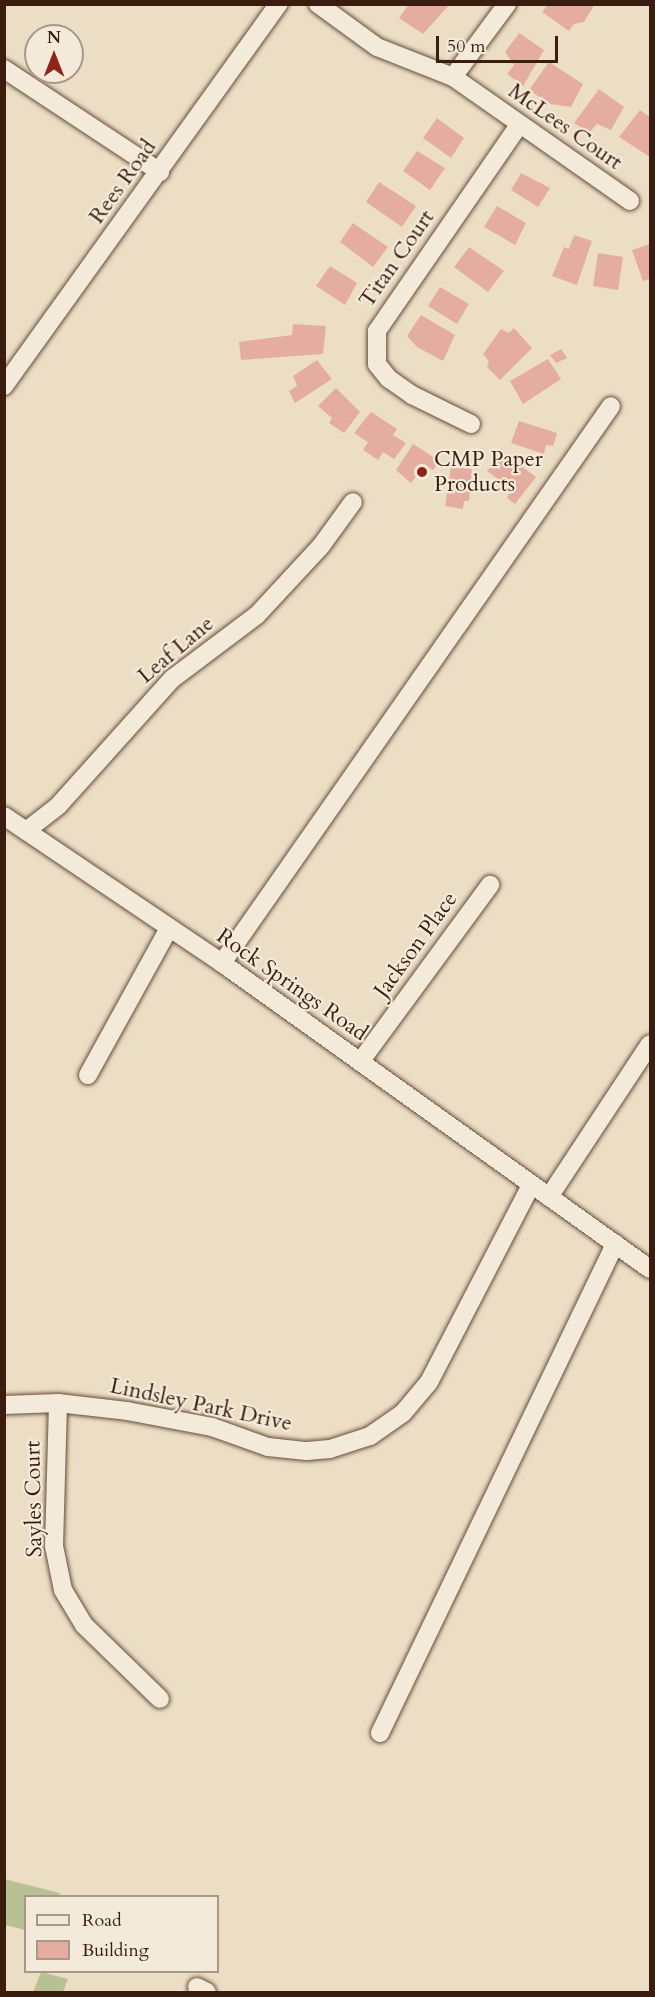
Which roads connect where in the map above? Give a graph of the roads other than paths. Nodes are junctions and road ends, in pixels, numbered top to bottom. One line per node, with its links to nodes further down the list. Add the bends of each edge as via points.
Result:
1 (279, 4): 7 (street, Rees Road)
2 (318, 4): 5 (street, McLees Court, via 377,47)
3 (507, 4): 5 (street)
4 (4, 69): 7 (street)
5 (453, 77): 6 (street, McLees Court)
6 (519, 125): 8 (street, McLees Court); 11 (street, Titan Court, via 377,331 377,364 389,378 412,395)
7 (160, 172): 9 (street, Rees Road)
8 (630, 201)
9 (4, 386)
10 (611, 406): 17 (street)
11 (471, 424)
12 (353, 502): 14 (street, Leaf Lane, via 321,546 257,615 172,679 58,806)
13 (4, 816): 14 (street, Rock Springs Road)
14 (26, 831): 16 (street, Rock Springs Road)
15 (490, 885): 19 (street, Jackson Place)
16 (169, 928): 17 (street, Rock Springs Road); 20 (street)
17 (222, 963): 19 (street, Rock Springs Road)
18 (651, 1044): 22 (street)
19 (360, 1062): 21 (street, Rock Springs Road)
20 (88, 1075)
21 (531, 1185): 22 (street, Rock Springs Road); 25 (street, Lindsley Park Drive, via 429,1382 403,1413 370,1436 330,1449 268,1447 212,1427)
22 (549, 1197): 23 (street, Rock Springs Road)
23 (615, 1244): 24 (street, Rock Springs Road); 28 (street)
24 (651, 1269)
25 (58, 1403): 26 (street, Lindsley Park Drive); 27 (street, Sayles Court, via 54,1546 63,1590 84,1625)
26 (4, 1405)
27 (160, 1699)
28 (381, 1733)

